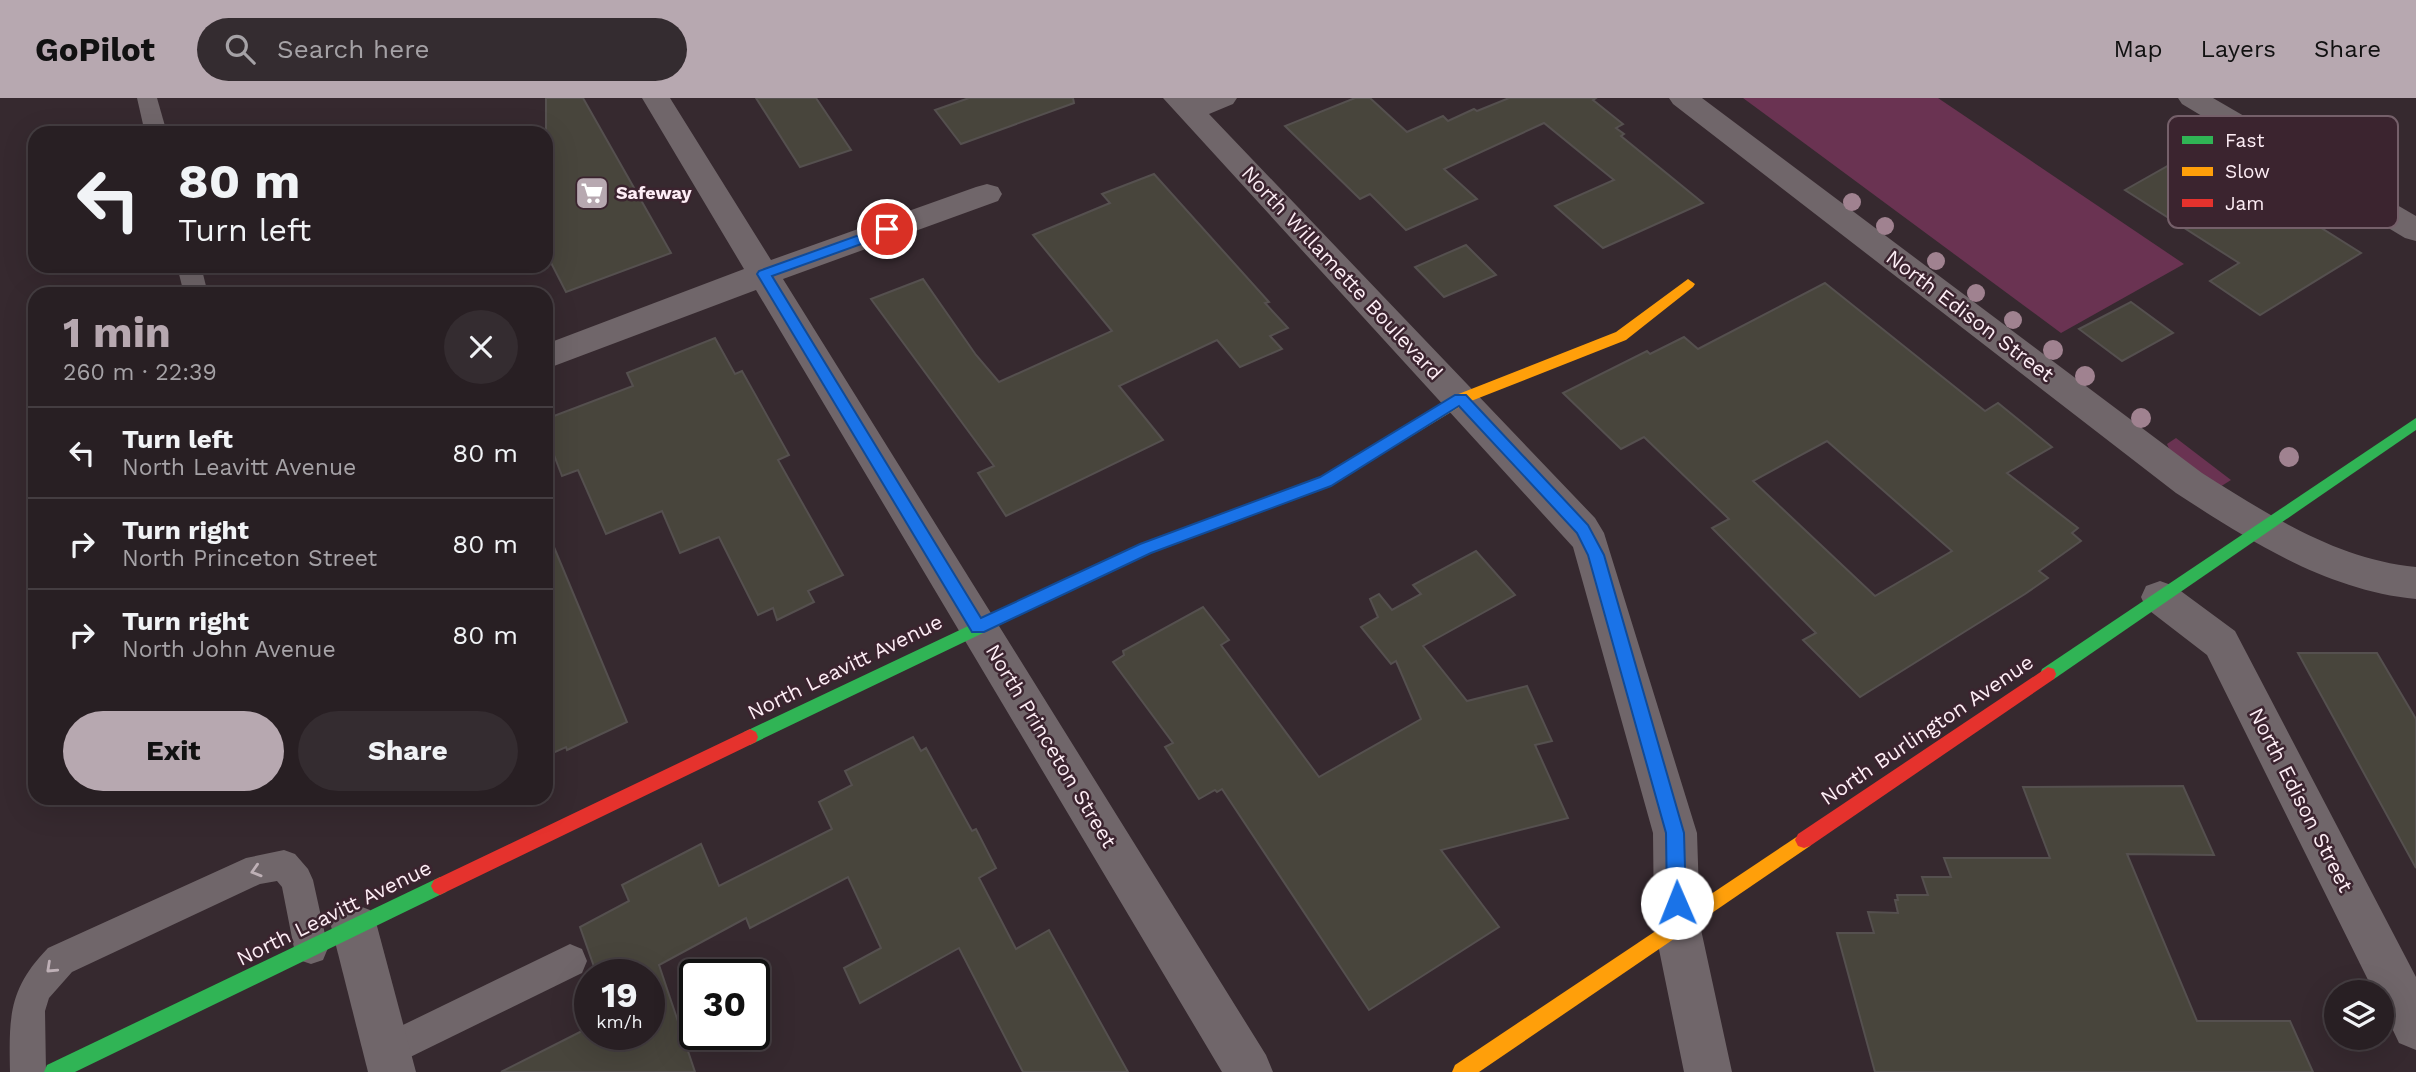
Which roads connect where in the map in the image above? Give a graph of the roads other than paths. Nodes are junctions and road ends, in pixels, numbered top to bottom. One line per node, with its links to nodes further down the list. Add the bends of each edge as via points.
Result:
1 (147, 98): 8 (lane)
2 (656, 98): 12 (street, North Princeton Street)
3 (1223, 98): 6 (street)
4 (1683, 98): 17 (street, North Edison Street, via 2189,483)
5 (2192, 98): 7 (street)
6 (1183, 104): 15 (street, North Willamette Boulevard)
7 (2223, 116)
8 (154, 126)
9 (987, 194): 12 (street)
10 (2398, 219): 11 (street)
11 (2416, 230)
12 (764, 274): 14 (street); 20 (street, North Princeton Street)
13 (1688, 284): 15 (street, North Leavitt Avenue, via 1620,336)
14 (553, 355)
15 (1461, 399): 20 (street, North Leavitt Avenue, via 1326,481 1146,549); 21 (street, North Willamette Boulevard, via 1582,529 1596,555 1675,833)
16 (2416, 424): 17 (street, North Burlington Avenue)
17 (2261, 528): 18 (street, North Edison Street, via 2364,574); 19 (street, North Burlington Avenue)
18 (2416, 583)
19 (2160, 597): 21 (street, North Burlington Avenue); 25 (street, North Edison Street, via 2221,643)
20 (978, 627): 22 (street, North Leavitt Avenue); 29 (street, North Princeton Street)
21 (1677, 925): 30 (street, North Burlington Avenue); 31 (street, North Willamette Boulevard)
22 (354, 926): 23 (street, North Leavitt Avenue); 26 (street)
23 (311, 948): 27 (lane, one-way to 27, via 297,880 284,865 257,869 60,960 41,977 27,1003); 28 (street, North Leavitt Avenue)
24 (570, 961): 26 (lane)
25 (2416, 1026)
26 (389, 1061)
27 (28, 1072)
28 (54, 1072)
29 (1249, 1072)
30 (1462, 1072)
31 (1708, 1072)

